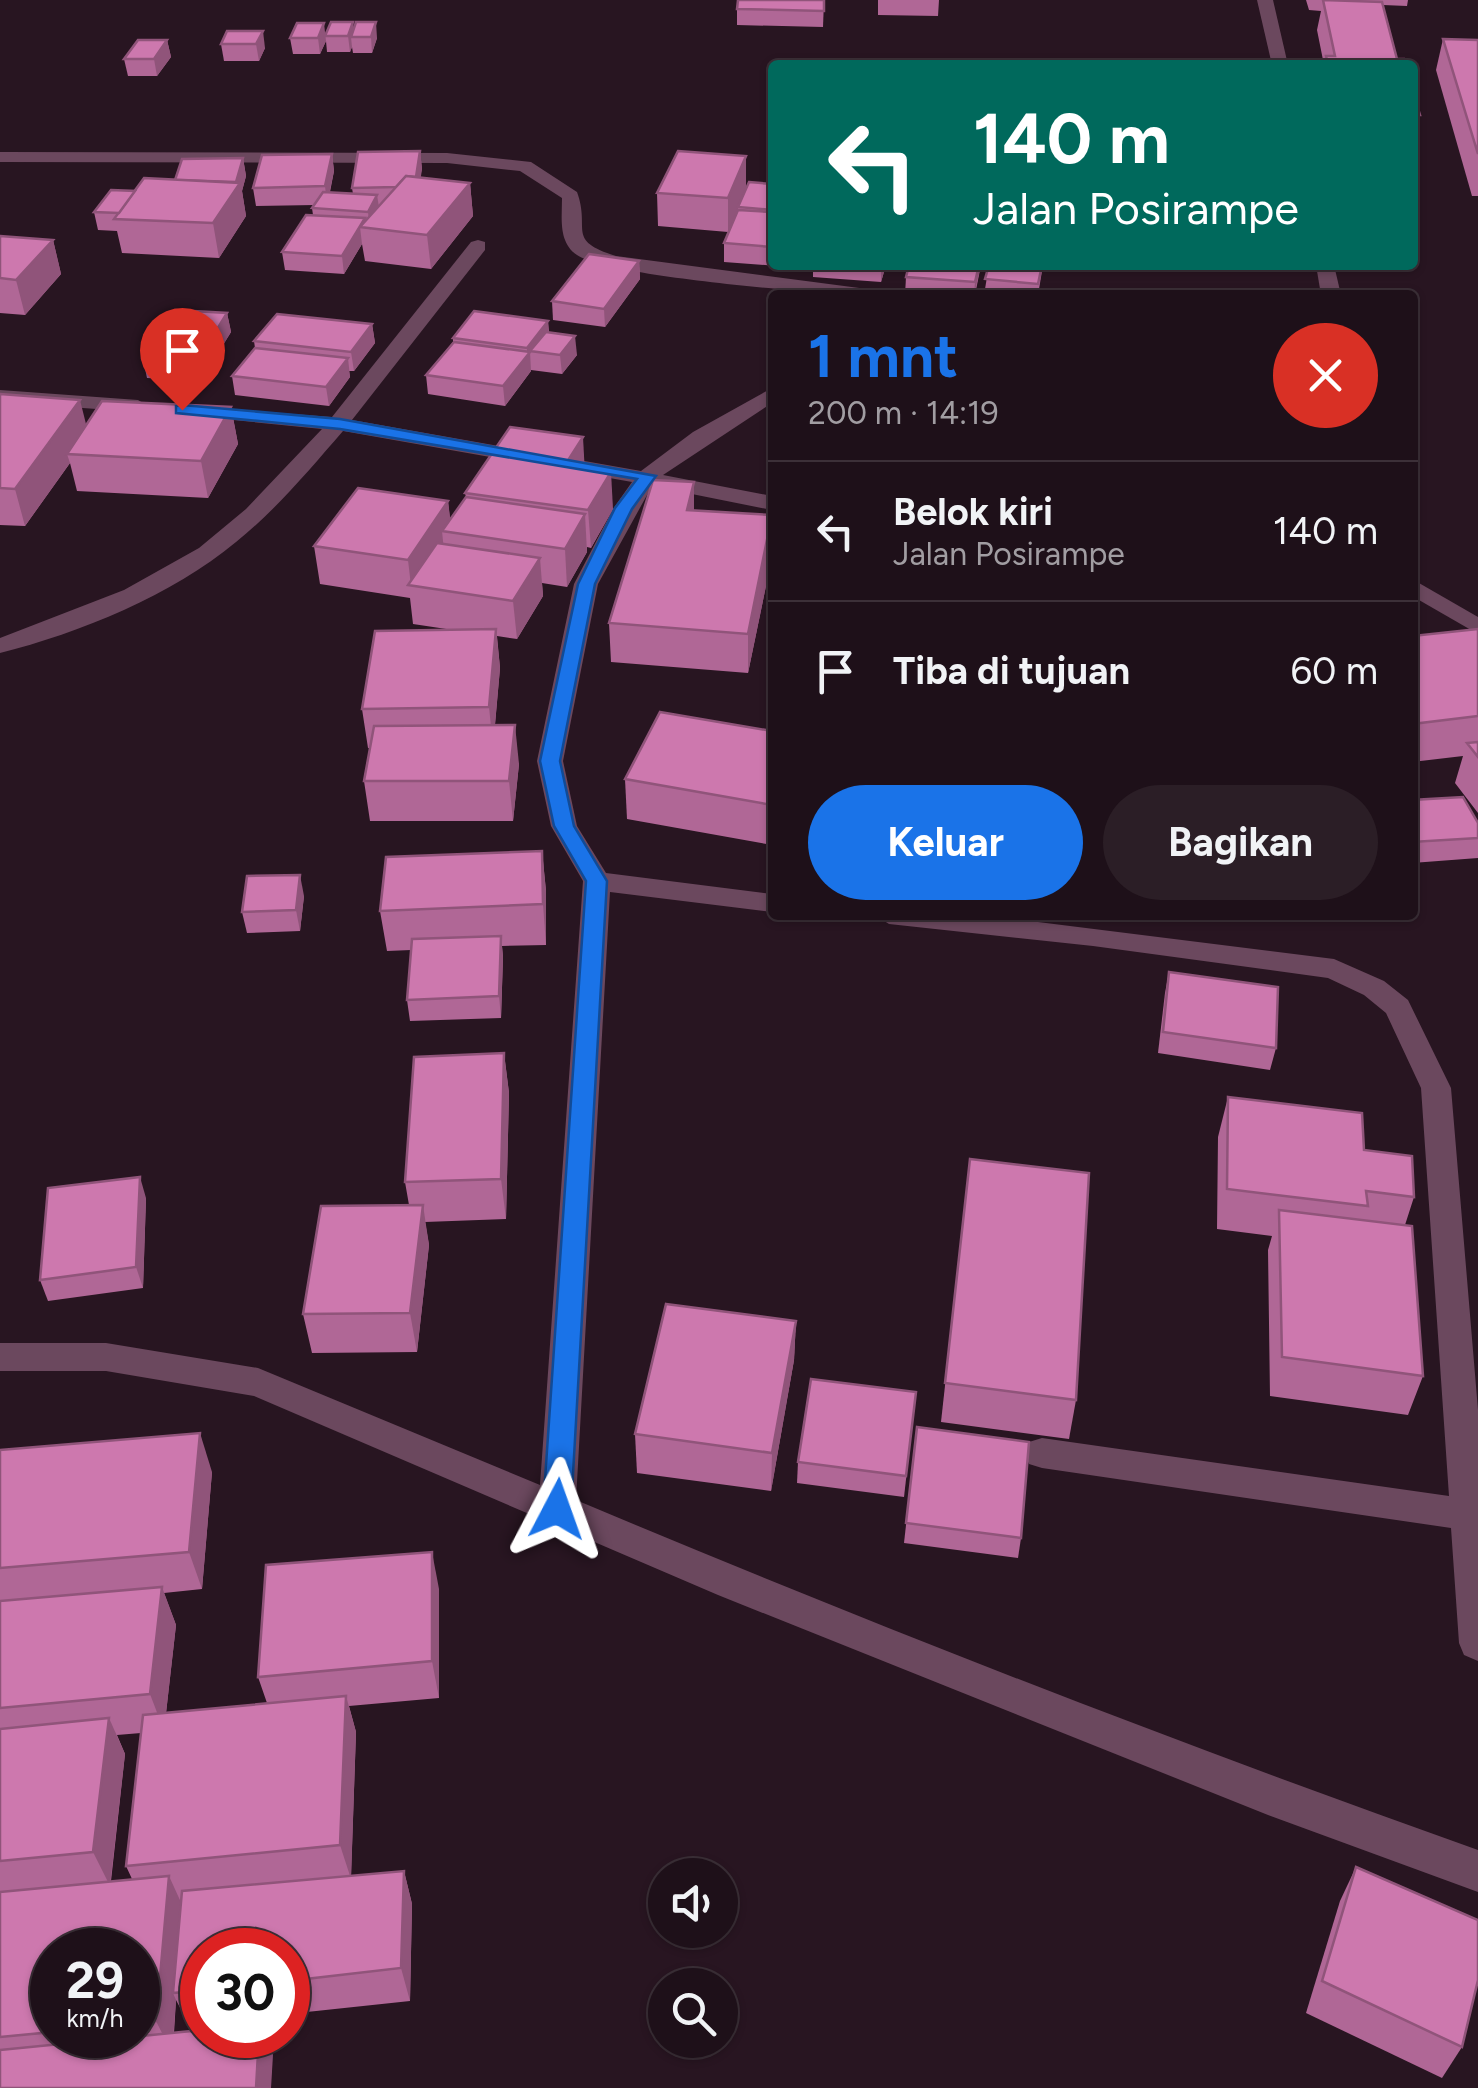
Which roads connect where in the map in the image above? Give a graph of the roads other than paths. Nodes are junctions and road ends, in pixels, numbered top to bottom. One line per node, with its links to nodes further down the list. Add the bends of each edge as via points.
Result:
1 (1265, 0): 2 (street)
2 (1279, 60)
3 (0, 157): 5 (street, via 391,157 526,166 571,196 572,239 584,252)
4 (478, 246): 8 (street)
5 (829, 290)
6 (0, 396): 8 (street)
7 (768, 396): 9 (street)
8 (340, 424): 9 (street); 13 (street, via 254,516 207,553 70,622)
9 (648, 476): 10 (street); 14 (street, via 586,584 550,761 564,826)
10 (768, 502)
11 (1418, 590): 12 (street)
12 (1478, 627)
13 (0, 646)
14 (597, 881): 15 (street); 19 (street)
15 (768, 902)
16 (938, 920): 20 (street, via 1334,969 1398,1007 1436,1088)
17 (0, 1357): 19 (street, via 106,1357 258,1382)
18 (1042, 1453): 20 (street)
19 (557, 1509): 22 (street, via 1268,1795)
20 (1465, 1514): 21 (street)
21 (1478, 1643)
22 (1478, 1871)

